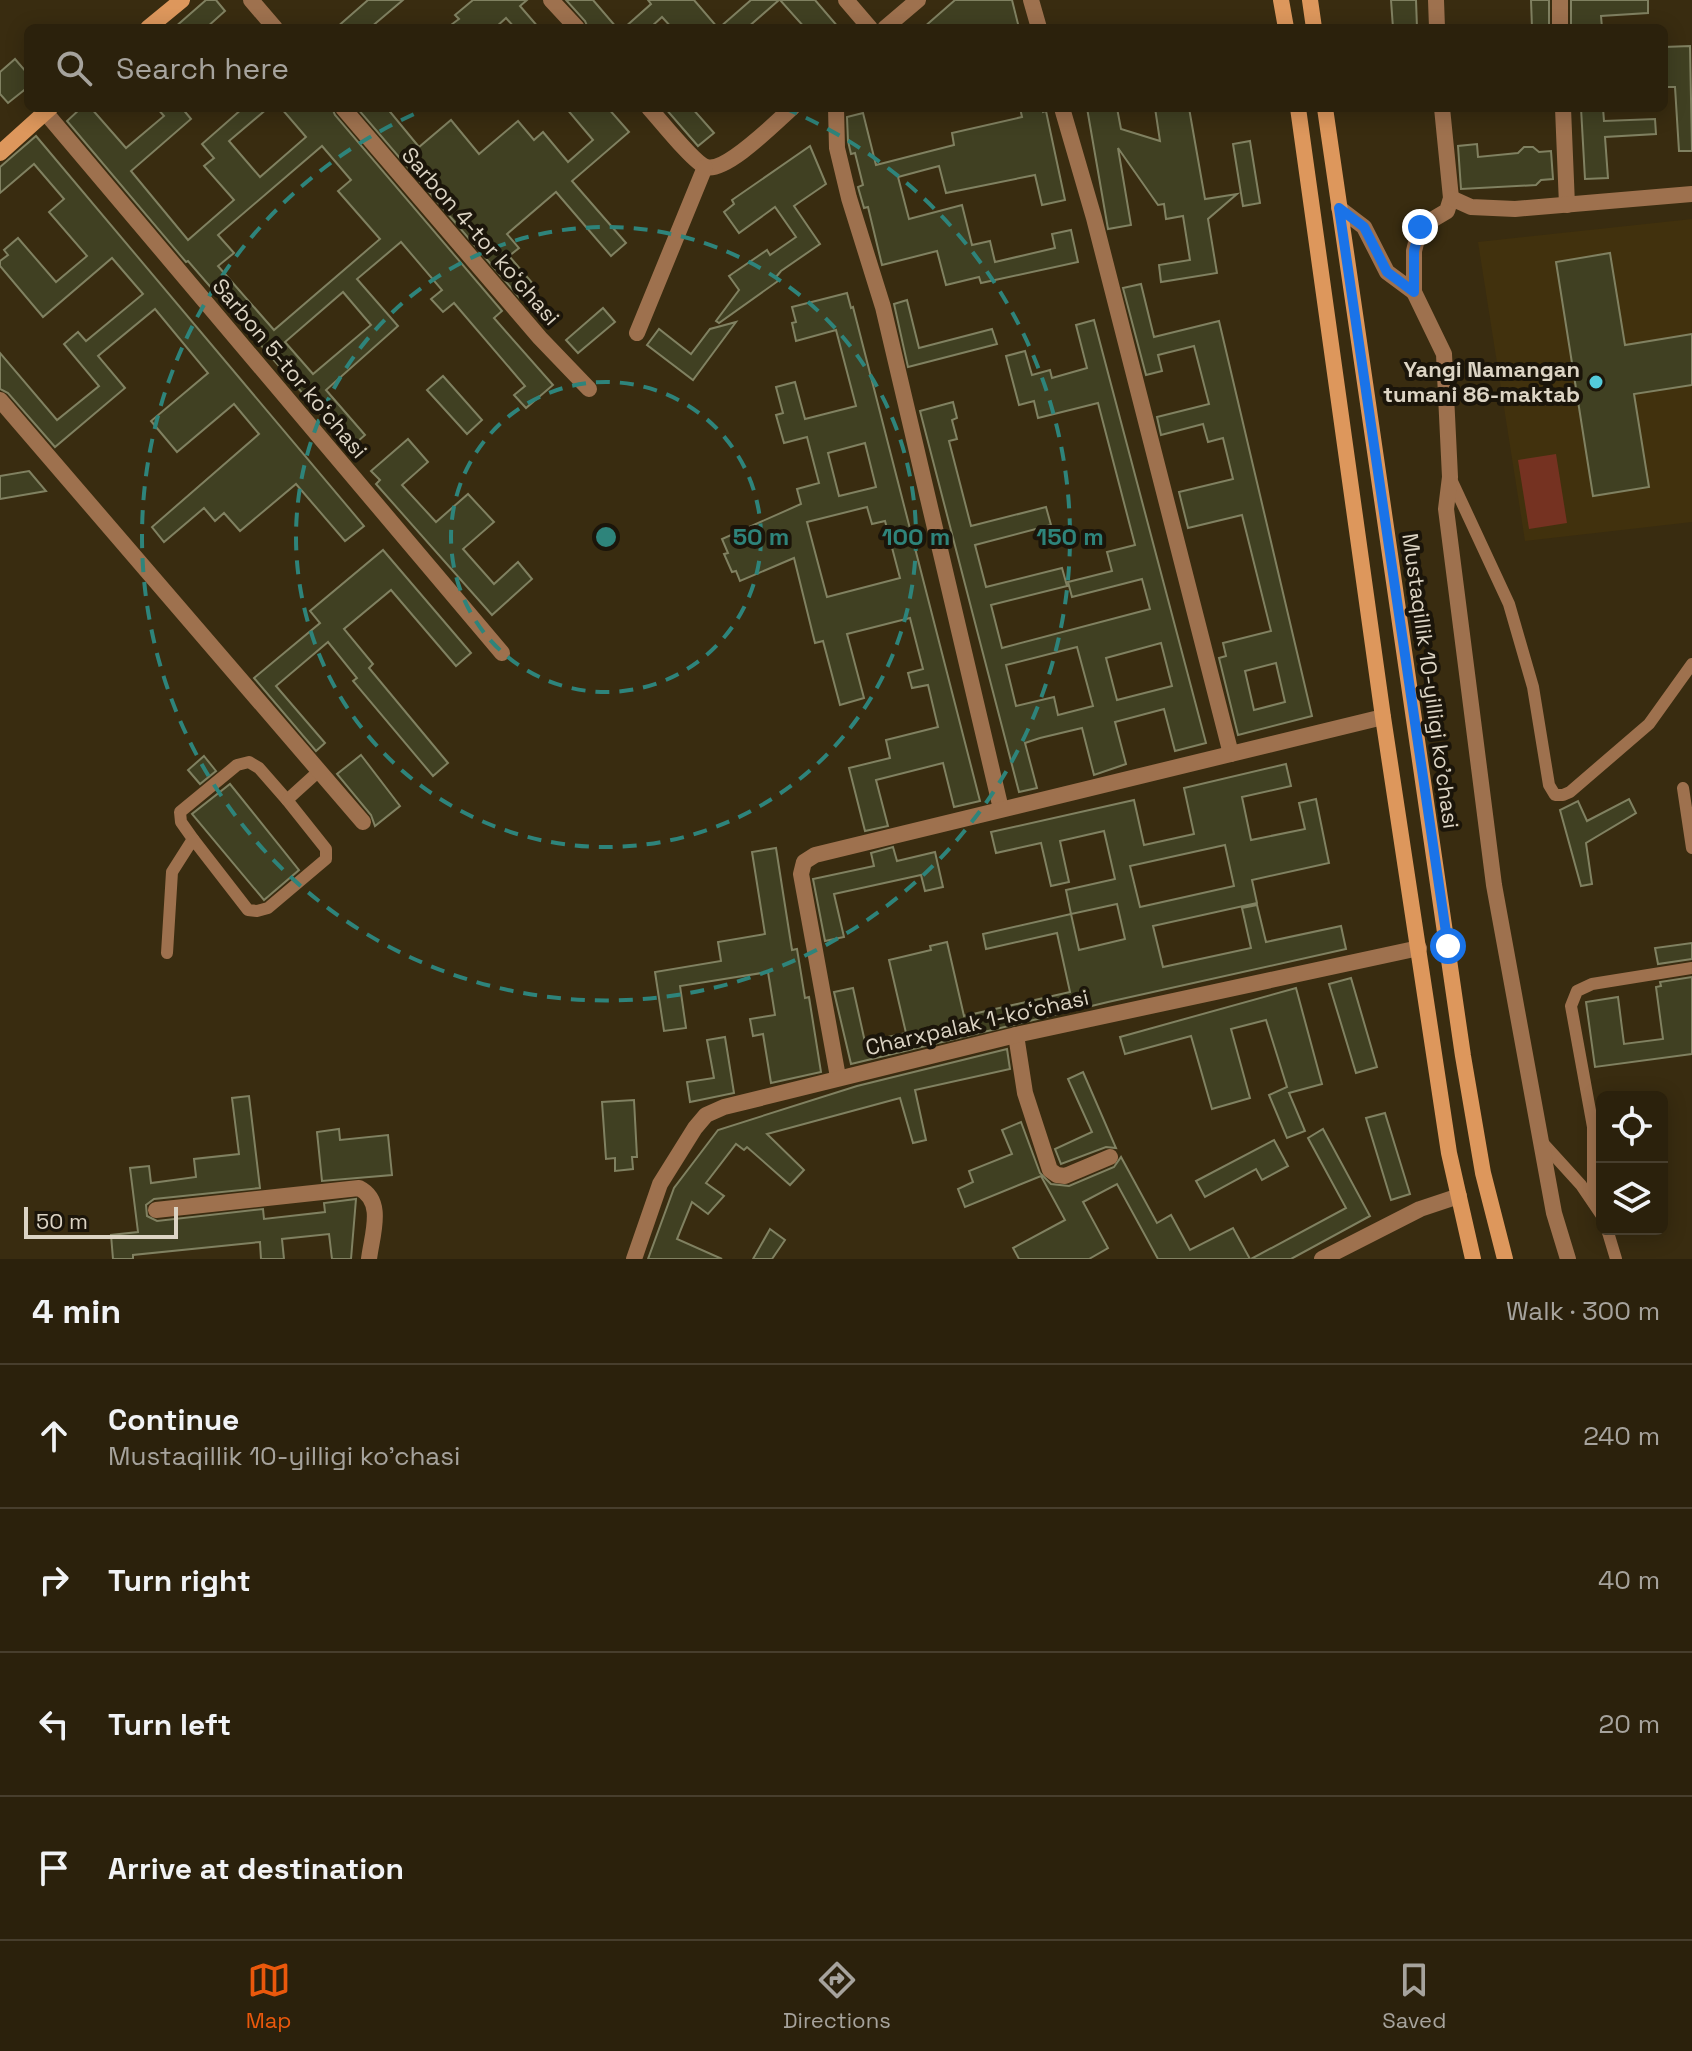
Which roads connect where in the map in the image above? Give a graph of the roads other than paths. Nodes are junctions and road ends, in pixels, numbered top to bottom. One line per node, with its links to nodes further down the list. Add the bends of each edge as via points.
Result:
1 (182, 0): 11 (main road)
2 (251, 0): 12 (street)
3 (551, 0): 13 (street)
4 (846, 0): 14 (street)
5 (918, 0): 15 (street)
6 (1031, 0): 16 (street)
7 (1281, 0): 17 (main road)
8 (1310, 0): 18 (main road)
9 (1436, 0): 19 (street)
10 (1560, 0): 20 (street)
11 (153, 24)
12 (272, 24)
13 (573, 24)
14 (867, 24)
15 (890, 24)
16 (1038, 24)
17 (1285, 24)
18 (1313, 24)
19 (1437, 24)
20 (1560, 24)
21 (46, 112): 32 (main road)
22 (50, 112): 43 (street, Sarbon 5-tor koʻchasi)
23 (346, 112): 40 (street, Sarbon 4-tor koʻchasi)
24 (653, 112): 33 (street)
25 (787, 112): 33 (street, via 729,161)
26 (836, 112): 50 (street, via 837,148 883,307)
27 (1063, 112): 46 (street)
28 (1299, 112): 45 (main road)
29 (1326, 112): 37 (main road, Mustaqillik 10-yilligi ko'chasi)
30 (1442, 112): 35 (street)
31 (1563, 112): 36 (street)
32 (0, 153)
33 (705, 167): 39 (street)
34 (1692, 194): 36 (street)
35 (1451, 198): 36 (street, via 1471,207); 38 (street, via 1447,211 1420,227)
36 (1567, 205)
37 (1339, 208): 38 (street, via 1364,227 1387,272); 70 (main road, Mustaqillik 10-yilligi ko'chasi, via 1463,1056 1483,1173)
38 (1414, 292): 42 (street, via 1444,354)
39 (637, 333)
40 (589, 389)
41 (0, 400): 47 (street)
42 (1450, 477): 44 (lane, via 1509,604 1555,795 1570,792 1649,724); 59 (street, via 1446,509 1494,885)
43 (502, 653)
44 (1692, 664)
45 (1383, 717): 46 (street); 54 (main road)
46 (1231, 754): 50 (street)
47 (319, 771): 49 (lane); 51 (street)
48 (1683, 788): 53 (lane)
49 (287, 800): 52 (lane, via 259,768 249,762 237,765 180,812); 52 (lane, via 326,849 326,859 268,908 248,910)
50 (1001, 809): 58 (street, via 804,862 801,874)
51 (363, 822)
52 (193, 839): 55 (lane, via 172,872)
53 (1692, 848)
54 (1419, 948): 57 (street, Charxpalak 1-koʻchasi); 61 (main road)
55 (167, 953)
56 (1692, 968): 62 (lane, via 1577,991 1571,1006 1593,1127)
57 (1016, 1035): 58 (street, Charxpalak 1-koʻchasi); 60 (street, via 1025,1093 1050,1170 1065,1176)
58 (838, 1077): 67 (street, Charxpalak 1-koʻchasi, via 706,1115 660,1184)
59 (1541, 1141): 62 (lane); 71 (street)
60 (1110, 1157)
61 (1459, 1196): 68 (street, via 1420,1209); 69 (main road)
62 (1593, 1202): 63 (lane)
63 (1596, 1207)
64 (156, 1210): 66 (street, via 359,1188 375,1203)
65 (1609, 1235): 72 (lane)
66 (369, 1259)
67 (634, 1259)
68 (1322, 1259)
69 (1473, 1259)
70 (1505, 1259)
71 (1568, 1259)
72 (1616, 1259)

